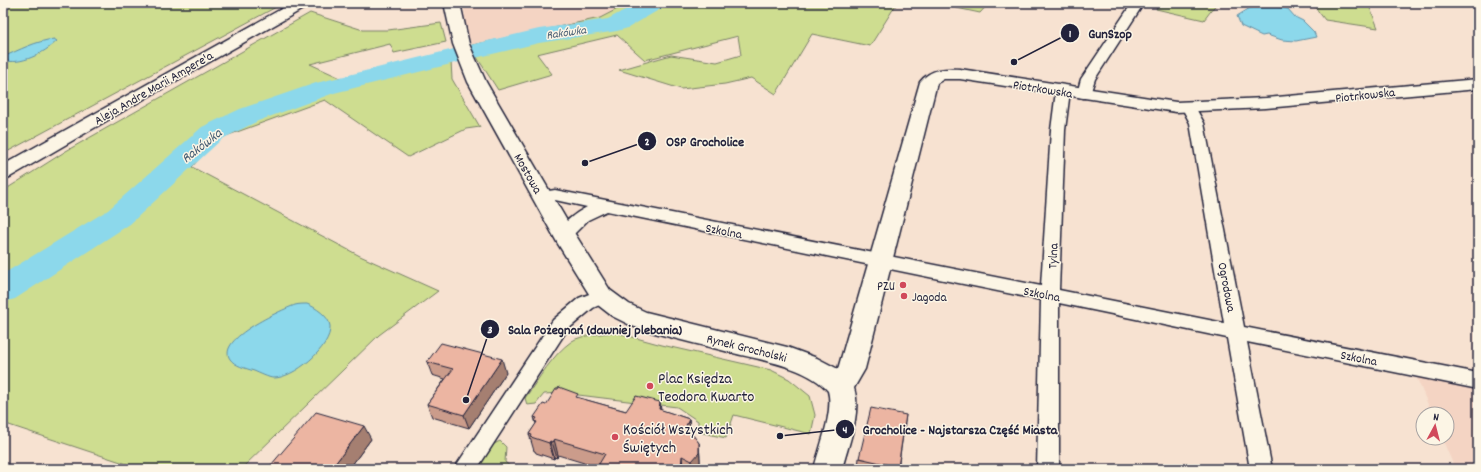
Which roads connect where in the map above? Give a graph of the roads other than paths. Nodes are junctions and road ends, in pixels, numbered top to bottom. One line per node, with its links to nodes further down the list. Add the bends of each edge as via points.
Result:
1 (452, 3): 9 (street, Mostowa, via 454,22 464,54 478,84)
2 (1138, 3): 6 (street, via 1088,79)
3 (298, 4): 8 (street, Aleja Andre Marii Ampere'a)
4 (1478, 84): 7 (street, Piotrkowska)
5 (1063, 91): 6 (street, Piotrkowska); 12 (street, Piotrkowska, via 950,73 941,73 933,77 929,82); 13 (street, Tylna, via 1058,130)
6 (1084, 94): 7 (street, Piotrkowska)
7 (1189, 108): 15 (street, Ogrodowa, via 1197,123)
8 (3, 173)
9 (542, 197): 10 (street, Szkolna, via 555,195); 11 (street, Mostowa)
10 (605, 206): 11 (street, via 589,211); 12 (street, Szkolna)
11 (564, 234): 14 (street, Mostowa)
12 (880, 261): 13 (street, Szkolna); 17 (street, Piotrkowska, via 852,369)
13 (1050, 295): 15 (street, Szkolna); 20 (street, Tylna)
14 (602, 296): 17 (street, Rynek Grocholski, via 626,314 642,320 787,357 809,365 826,374); 18 (street, via 586,304 560,325)
15 (1236, 332): 16 (street, Szkolna); 21 (street, Ogrodowa)
16 (1478, 381)
17 (840, 387): 19 (street, via 843,396 842,411)
18 (465, 469)
19 (828, 469)
20 (1048, 469)
21 (1261, 469)

